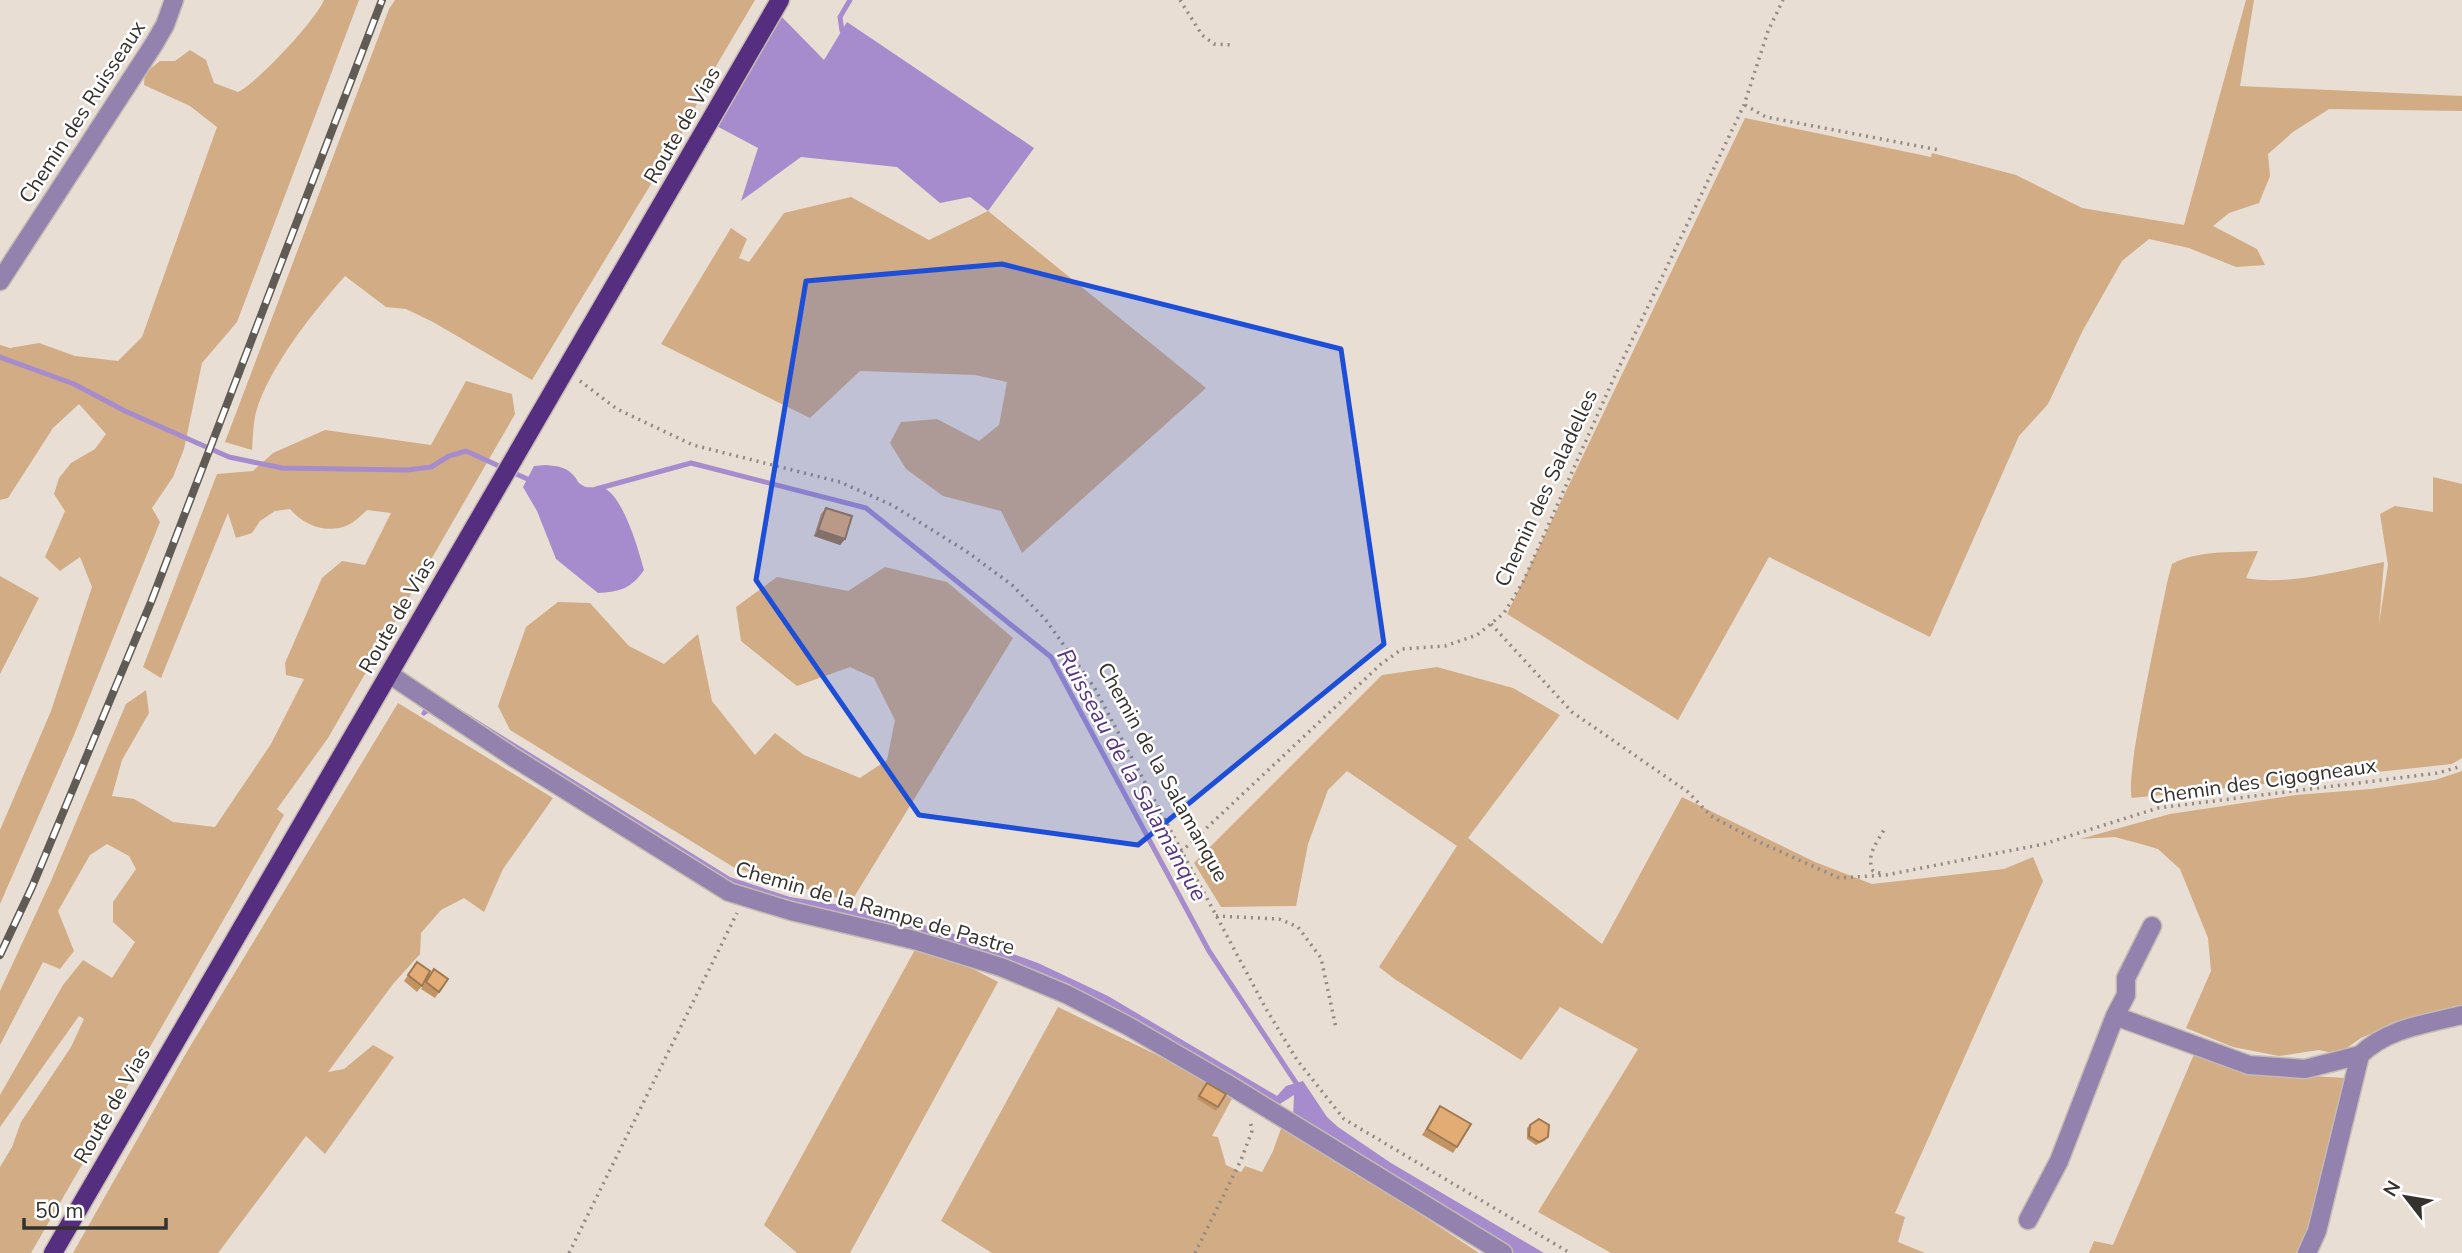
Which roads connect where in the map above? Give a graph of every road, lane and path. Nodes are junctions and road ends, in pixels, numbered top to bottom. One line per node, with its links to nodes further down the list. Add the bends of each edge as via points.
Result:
1 (174, 0): 8 (street, Chemin des Ruisseaux, via 155,44)
2 (780, 0): 9 (main road, Route de Vias)
3 (1180, 0): 5 (path, via 1202,35 1214,44)
4 (1783, 0): 6 (path, Chemin des Saladelles)
5 (1232, 45)
6 (1744, 104): 7 (path, via 1766,117); 10 (path, Chemin des Saladelles, via 1523,582 1504,613)
7 (1939, 150)
8 (0, 281)
9 (564, 372): 11 (main road, Route de Vias); 14 (path, Chemin de la Salamanque, via 617,409 693,445 840,482 892,505 1012,585 1045,619 1094,687)
10 (1491, 624): 14 (path, Chemin des Saladelles, via 1478,635 1446,646 1402,649 1381,664); 15 (path, Chemin des Cigogneaux, via 1572,712 1688,792 1711,816 1839,878)
11 (389, 674): 16 (street, Chemin de la Rampe de Pastre, via 658,849); 25 (main road, Route de Vias)
12 (2462, 766): 15 (path, Chemin des Cigogneaux, via 2438,774 2158,808 2044,844)
13 (1884, 830): 15 (path, via 1869,863 1873,871)
14 (1181, 852): 17 (path, Chemin de la Salamanque)
15 (1885, 874)
16 (745, 897): 23 (street, Chemin de la Rampe de Pastre, via 1000,967 1103,1013); 26 (path)
17 (1216, 916): 21 (path, via 1279,919 1298,927 1321,958); 29 (path, Chemin de la Salamanque, via 1297,1060 1344,1119)
18 (2152, 926): 20 (street, via 2126,978 2126,995)
19 (2462, 1015): 22 (street, via 2391,1033)
20 (2115, 1016): 22 (street, via 2249,1065 2305,1069); 24 (street, via 2059,1161)
21 (1336, 1028)
22 (2360, 1055): 30 (street, via 2317,1231)
23 (1247, 1096): 27 (path, via 1252,1131); 28 (street, Chemin de la Rampe de Pastre)
24 (2028, 1220)
25 (53, 1253)
26 (569, 1253)
27 (1195, 1253)
28 (1503, 1253)
29 (1570, 1253)
30 (2306, 1253)

